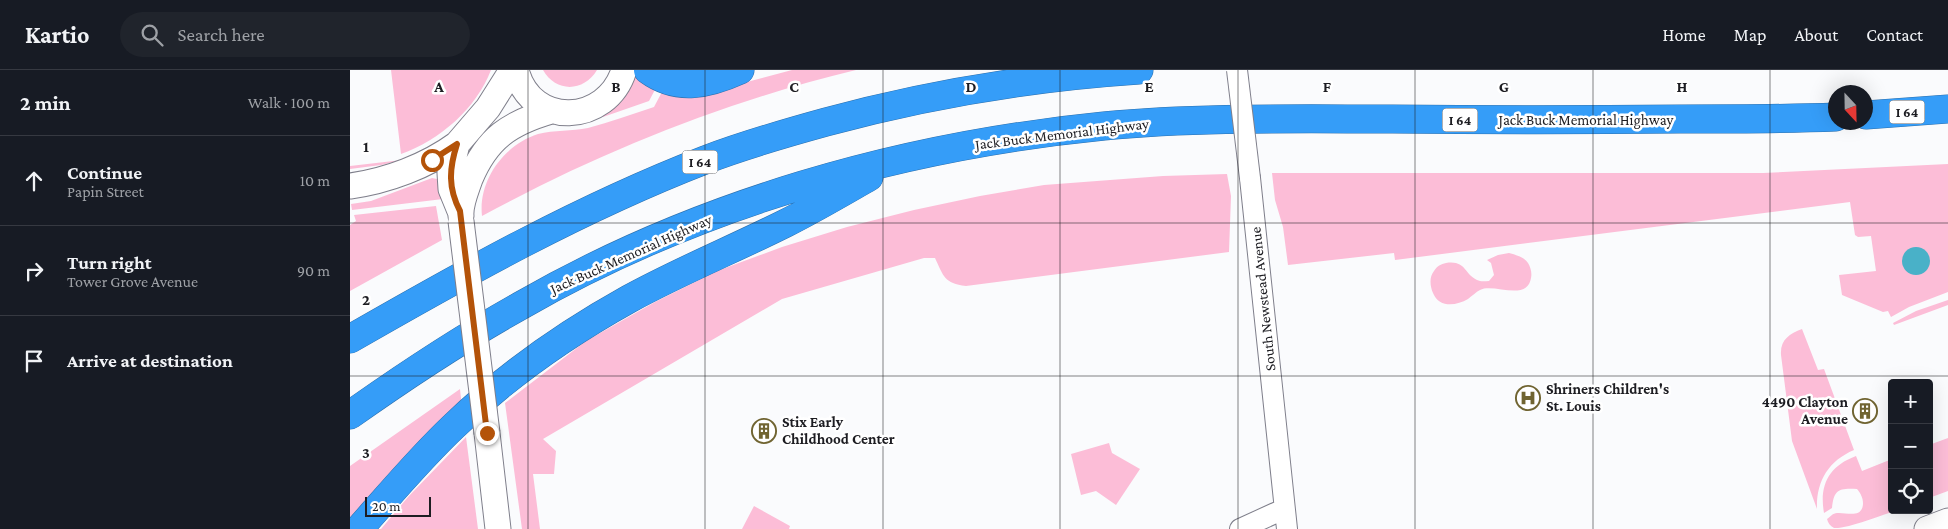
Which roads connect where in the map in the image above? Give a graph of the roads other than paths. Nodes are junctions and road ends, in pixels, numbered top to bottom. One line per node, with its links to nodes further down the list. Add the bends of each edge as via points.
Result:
1 (514, 70): 8 (street, via 532,100); 11 (street, via 488,108)
2 (624, 70): 8 (street, via 616,87 598,103 576,112)
3 (648, 70): 4 (highway, via 678,84 695,84)
4 (740, 70)
5 (1139, 70): 15 (highway, I 64, via 1024,81 944,94 866,111 707,159 557,225)
6 (1237, 70): 17 (street, South Newstead Avenue, bridge)
7 (1948, 109): 9 (highway, I 64)
8 (552, 111): 14 (street, via 524,120 488,146 476,164)
9 (1873, 114)
10 (1828, 117): 12 (highway, Jack Buck Memorial Highway / I 64, via 1187,120 1025,136)
11 (457, 144): 13 (street, via 412,169); 14 (street, via 450,174 451,189)
12 (901, 159): 16 (highway, Jack Buck Memorial Highway / I 64, via 746,204 670,232 596,266 522,304); 19 (highway, via 785,223 628,300 541,354 454,426)
13 (350, 186)
14 (461, 216): 20 (street, bridge)
15 (350, 338)
16 (350, 415)
17 (1284, 509): 21 (street); 22 (street, South Newstead Avenue)
18 (1948, 521): 23 (street)
19 (359, 529)
20 (498, 529)
21 (1240, 529)
22 (1287, 529)
23 (1927, 529)

